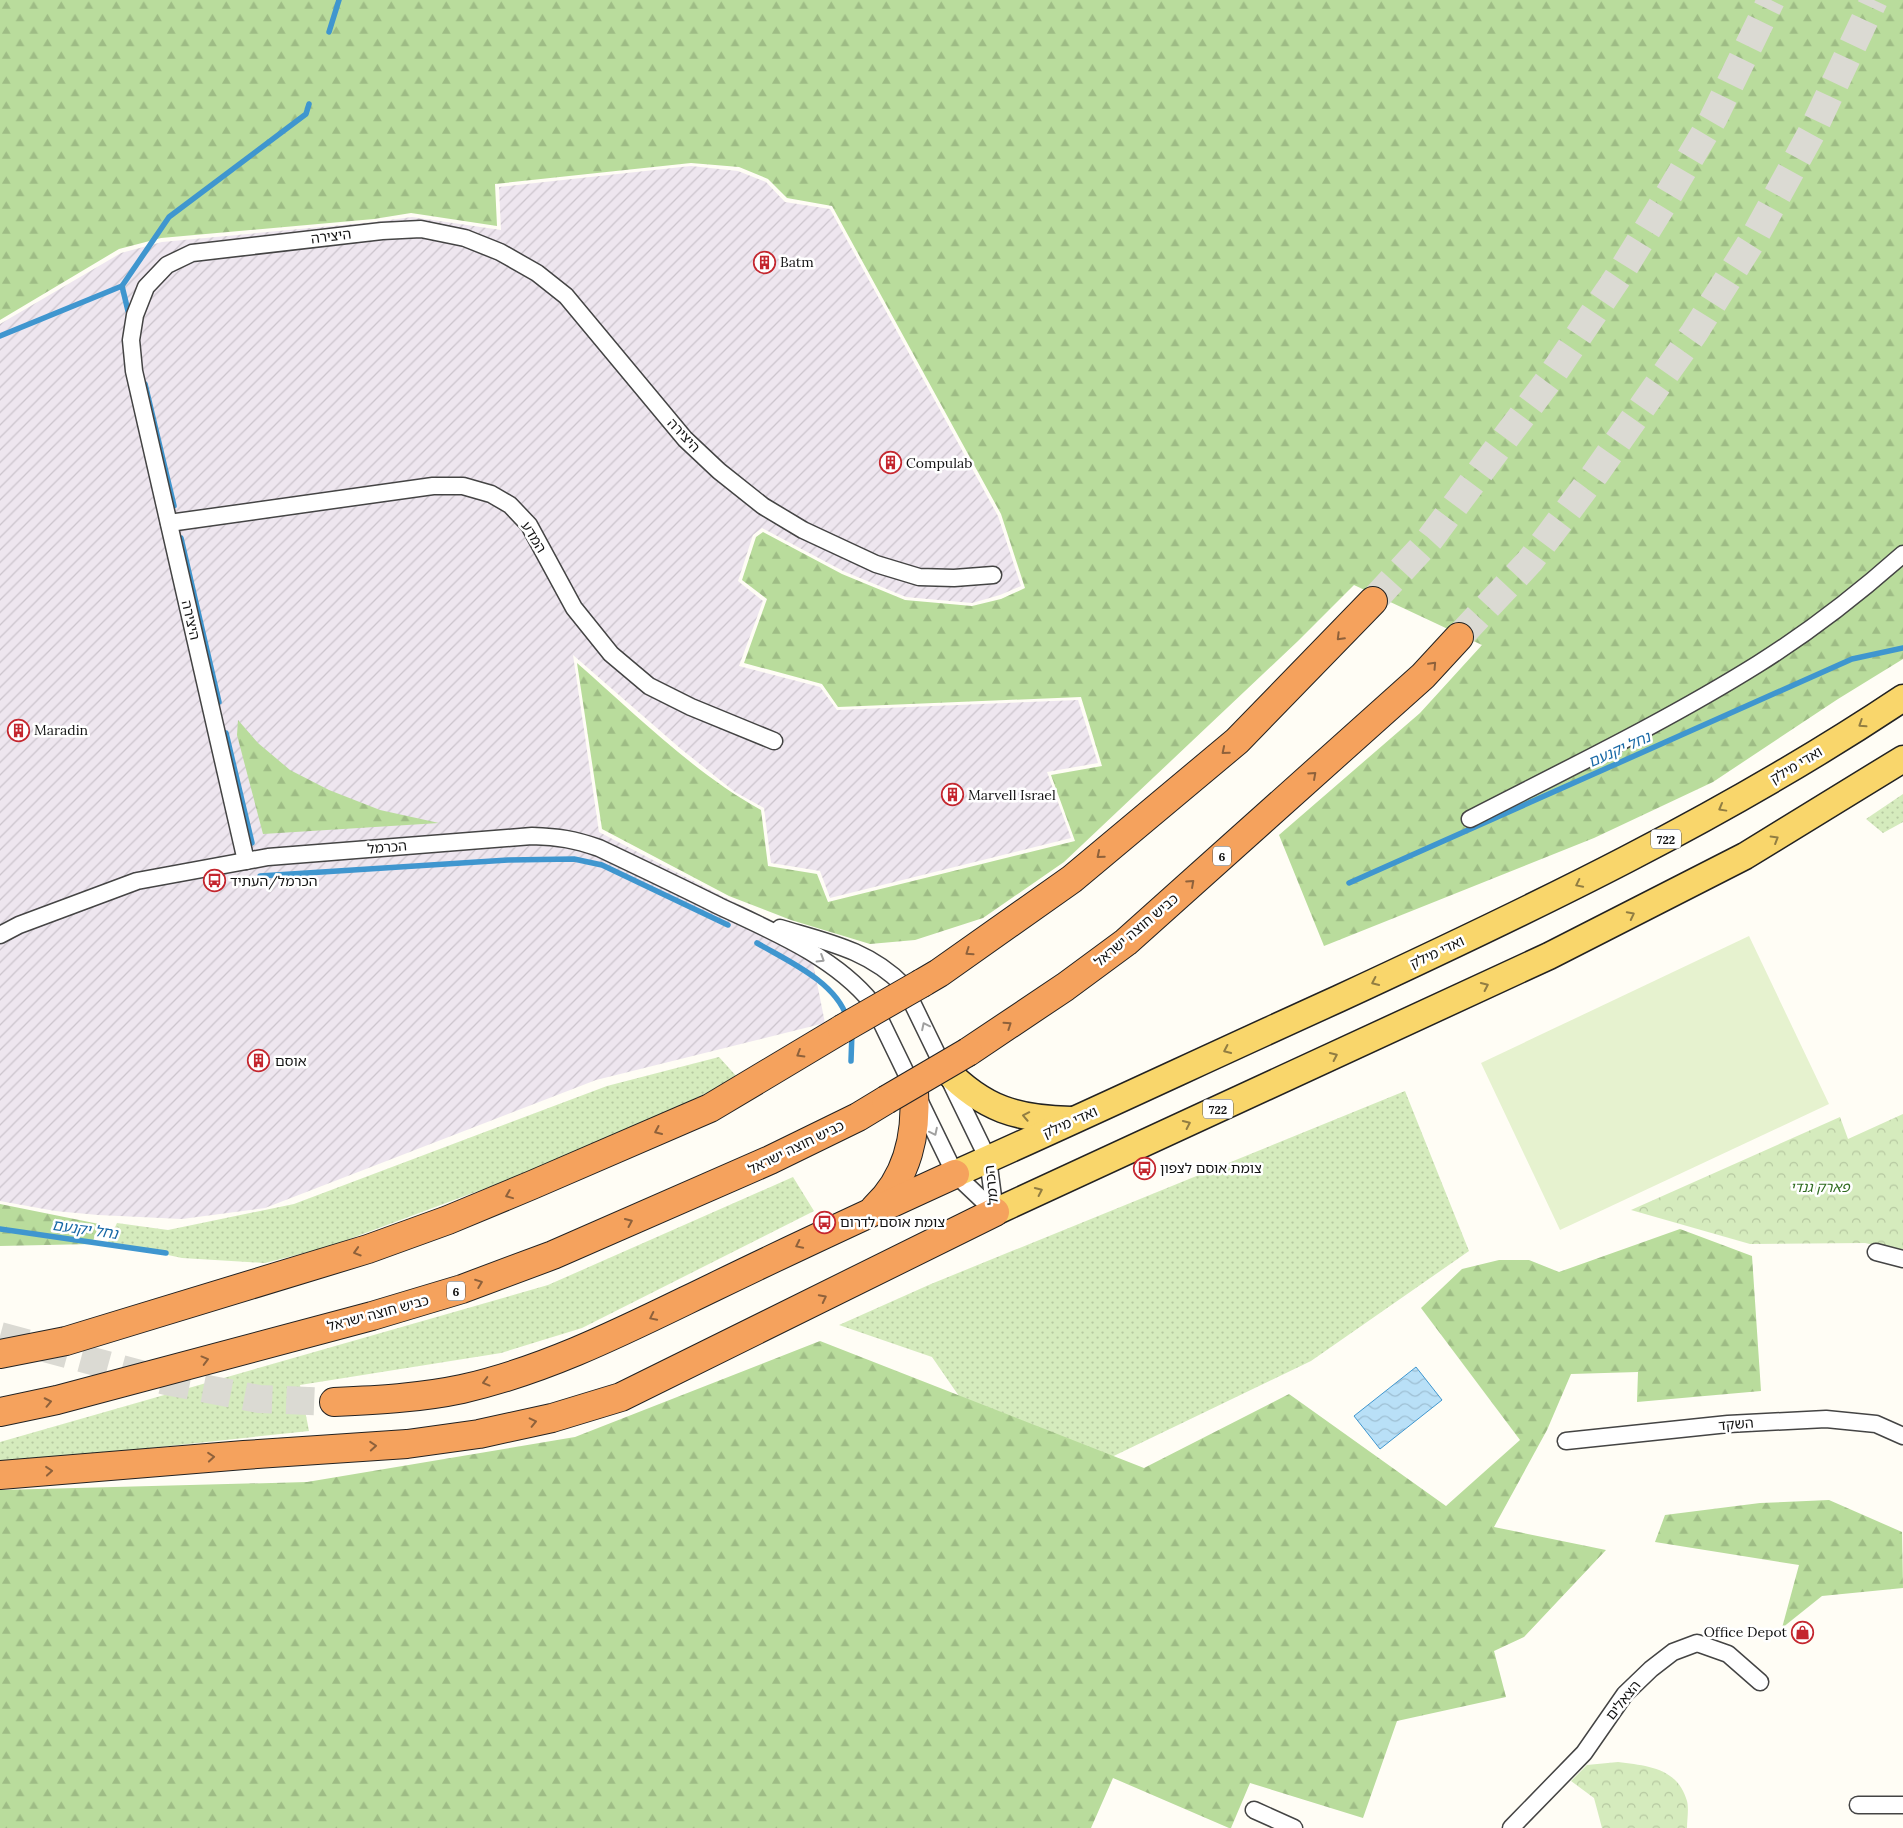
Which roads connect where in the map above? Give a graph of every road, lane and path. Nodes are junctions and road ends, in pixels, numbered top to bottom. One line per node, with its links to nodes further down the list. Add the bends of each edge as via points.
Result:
1 (169, 523): 3 (street, היצירה, via 134,372 132,340 136,315 146,287 167,265 192,253 421,228 465,238 500,252 536,272 566,296 685,439 719,471 787,521 876,564 919,577); 7 (street, המדע, via 432,486 463,486 491,494 510,505 529,525 574,608 611,654 649,686); 10 (street, היצירה)
2 (1903, 554): 9 (street, via 1813,626 1759,664 1673,714)
3 (993, 575)
4 (1373, 602): 24 (highway, one-way to 24, bridge, via 1237,741 1072,879 939,973 710,1108 448,1220 368,1249 66,1341)
5 (1459, 637): 26 (highway, כביש חוצה ישראל / 6, one-way to 5, bridge, via 57,1400 462,1289 553,1255 770,1160 858,1117 968,1052 1126,942 1423,676)
6 (1903, 698): 17 (main road, ואדי מילק / 722, one-way to 17, via 1789,771 1618,865 1446,949)
7 (774, 740)
8 (1903, 759): 21 (main road, 722, one-way to 8, via 1549,956 1745,856)
9 (1470, 819)
10 (246, 861): 11 (street, הכרמל, via 559,836 599,848); 13 (street, הכרמל, via 137,881)
11 (748, 919): 15 (street, הכרמל, one-way to 11, via 908,992 891,973 855,952); 16 (street, הכרמל, one-way to 16, via 823,960 862,991 872,1003)
12 (0, 923): 13 (street, הכרמל)
13 (19, 925): 14 (street, הכרמל)
14 (0, 934)
15 (946, 1070): 17 (main road, one-way to 15, via 1050,1120 1001,1110 979,1099); 18 (street, הכרמל)
16 (914, 1090): 19 (street, הכרמל, one-way to 19); 20 (highway, via 915,1124 902,1171 884,1200)
17 (1074, 1120): 18 (main road, ואדי מילק / 722)
18 (988, 1159): 19 (main road, ואדי מילק / 722); 21 (street, הכרמל)
19 (955, 1174): 20 (highway); 21 (street, הכרמל)
20 (872, 1212): 25 (highway, one-way to 25, via 630,1328 521,1373 462,1389 397,1399)
21 (995, 1212): 29 (highway, one-way to 21, via 407,1444 479,1434 552,1418 621,1397)
22 (1876, 1252): 23 (street)
23 (1903, 1259)
24 (0, 1354)
25 (334, 1402)
26 (0, 1412)
27 (1903, 1436): 28 (street, השקד, via 1876,1424 1826,1419 1728,1424)
28 (1566, 1441)
29 (0, 1475)
30 (1760, 1682): 35 (street, הצאלים, via 1728,1654 1697,1643 1673,1652 1625,1694 1584,1753)
31 (1903, 1805): 32 (street)
32 (1858, 1806)
33 (1254, 1810): 34 (street)
34 (1294, 1828)
35 (1511, 1828)

